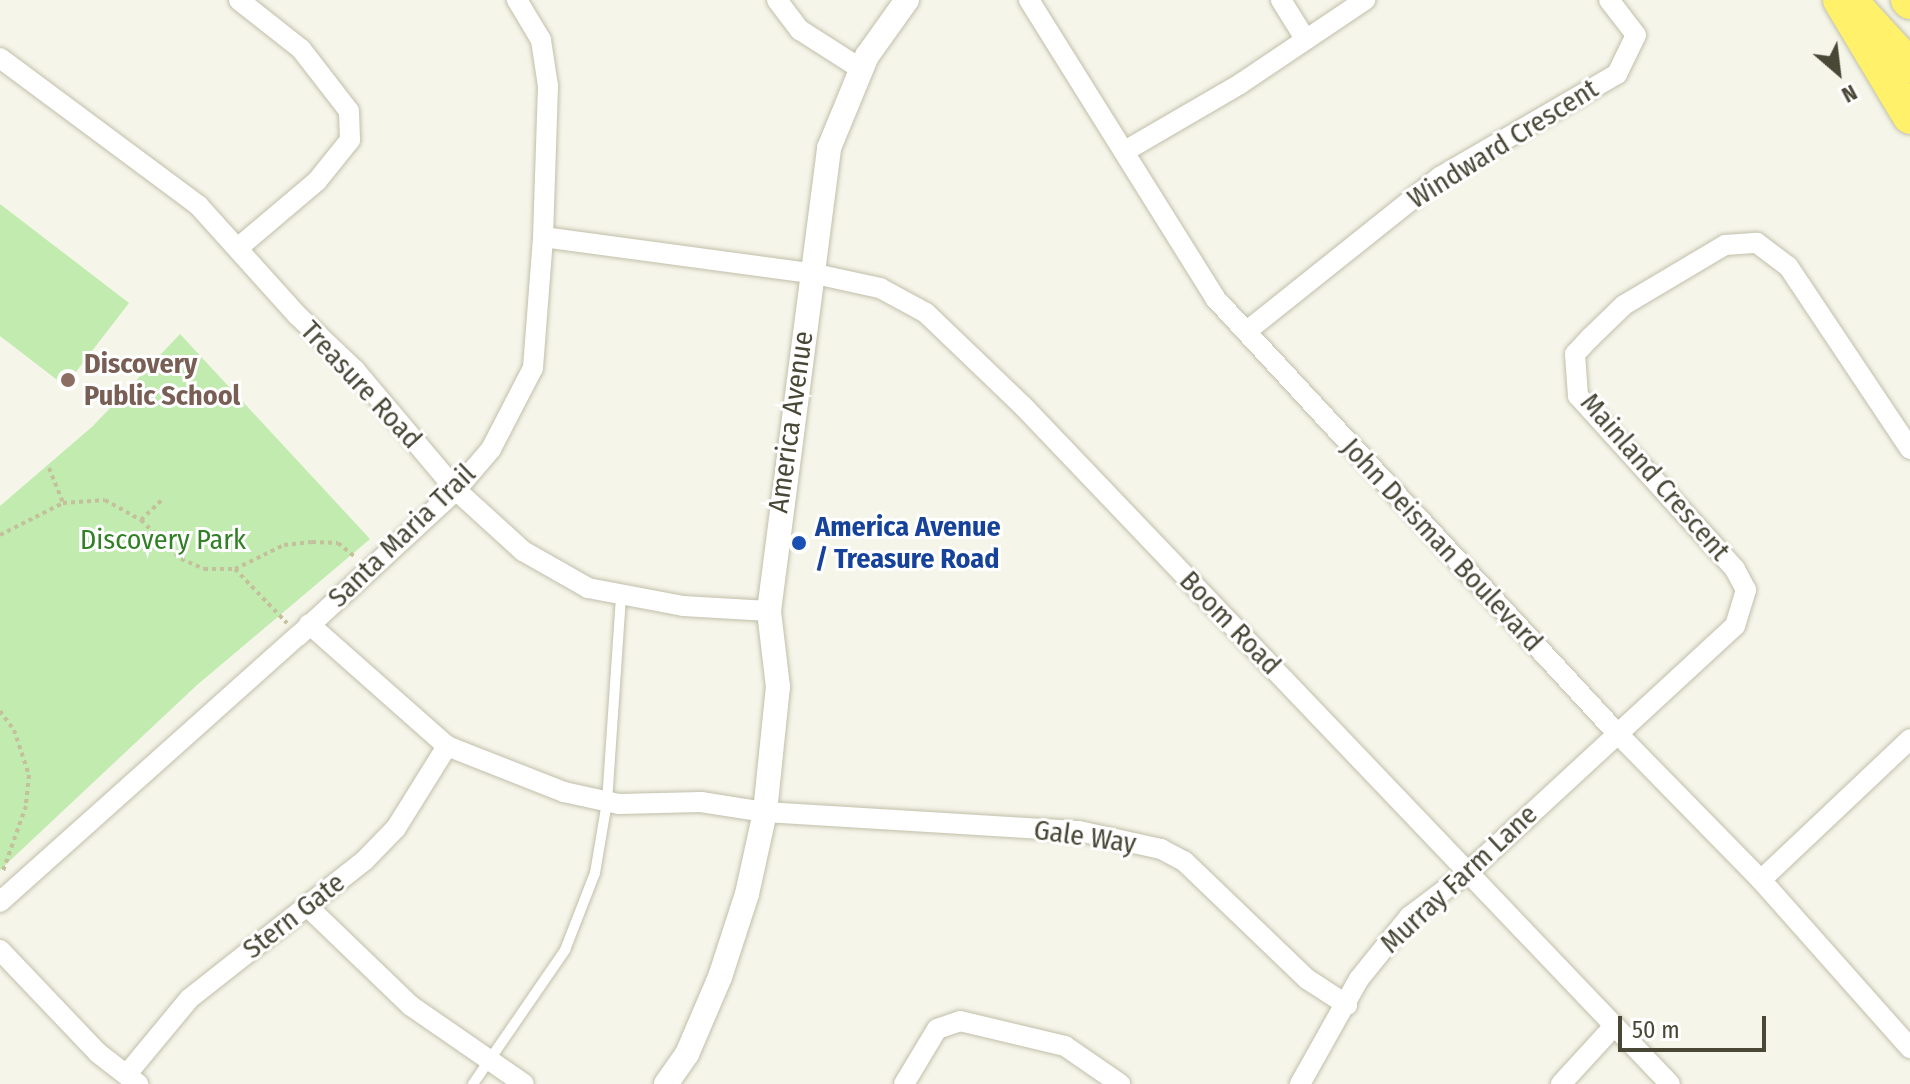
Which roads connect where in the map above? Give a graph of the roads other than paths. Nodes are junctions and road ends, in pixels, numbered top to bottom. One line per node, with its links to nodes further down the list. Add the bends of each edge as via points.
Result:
1 (239, 0): 18 (street, via 301,49 349,111 350,140 317,181)
2 (517, 0): 17 (street, Santa Maria Trail, via 541,40 548,86)
3 (777, 0): 14 (street, via 800,30)
4 (907, 0): 14 (street, America Avenue)
5 (1029, 0): 16 (street, John Deisman Boulevard)
6 (1281, 0): 11 (street)
7 (1365, 0): 11 (street)
8 (1609, 0): 20 (street, Windward Crescent, via 1636,35 1617,74 1440,177)
9 (1840, 0): 15 (highway)
10 (1850, 0): 13 (highway)
11 (1304, 37): 16 (street, via 1240,84)
12 (0, 58): 18 (street, Treasure Road, via 169,180)
13 (1910, 66)
14 (861, 69): 19 (street, America Avenue, via 829,148)
15 (1910, 117)
16 (1125, 151): 20 (street, John Deisman Boulevard, via 1170,233 1215,298)
17 (543, 237): 19 (street, Boom Road); 22 (street, Santa Maria Trail, via 533,368 491,449)
18 (239, 247): 22 (street, Treasure Road, via 298,316 355,370)
19 (811, 273): 24 (street, America Avenue); 31 (street, Boom Road, via 880,288 926,313 951,335)
20 (1247, 331): 26 (street, John Deisman Boulevard)
21 (1910, 449): 26 (street, Mainland Crescent, via 1788,266 1757,243 1725,245 1606,321 1575,354 1578,396 1723,552 1746,590 1735,626)
22 (456, 490): 23 (street, Treasure Road, via 543,565 588,588); 25 (street, Santa Maria Trail)
23 (621, 595): 24 (street, Treasure Road); 29 (lane)
24 (769, 611): 30 (street, America Avenue, via 778,687)
25 (304, 630): 28 (street, Gale Way); 33 (street, Santa Maria Trail)
26 (1616, 732): 31 (street, Murray Farm Lane); 32 (street, John Deisman Boulevard)
27 (1910, 739): 32 (street)
28 (447, 746): 29 (street, Gale Way, via 536,783); 34 (street, Stern Gate, via 396,828)
29 (607, 802): 30 (street, Gale Way, via 701,802); 39 (lane, via 595,873 565,950)
30 (765, 812): 36 (street, Gale Way, via 1079,831 1161,849 1184,861 1307,979); 43 (street, America Avenue, via 747,894 720,977 687,1054)
31 (1467, 873): 36 (street, Murray Farm Lane, via 1409,917 1359,979); 37 (street, Boom Road)
32 (1761, 880): 38 (street, John Deisman Boulevard)
33 (0, 902)
34 (307, 906): 39 (street, via 411,1006); 40 (street, Stern Gate, via 189,999)
35 (0, 950): 40 (street, via 98,1053)
36 (1347, 1005): 46 (street, Murray Farm Lane)
37 (1614, 1026): 47 (street); 48 (street, Boom Road)
38 (1910, 1048)
39 (490, 1061): 41 (lane); 42 (street)
40 (132, 1079)
41 (473, 1084)
42 (524, 1084)
43 (666, 1084)
44 (904, 1084): 45 (street, via 937,1029 960,1021 1065,1046)
45 (1120, 1084)
46 (1300, 1084)
47 (1561, 1084)
48 (1670, 1084)

